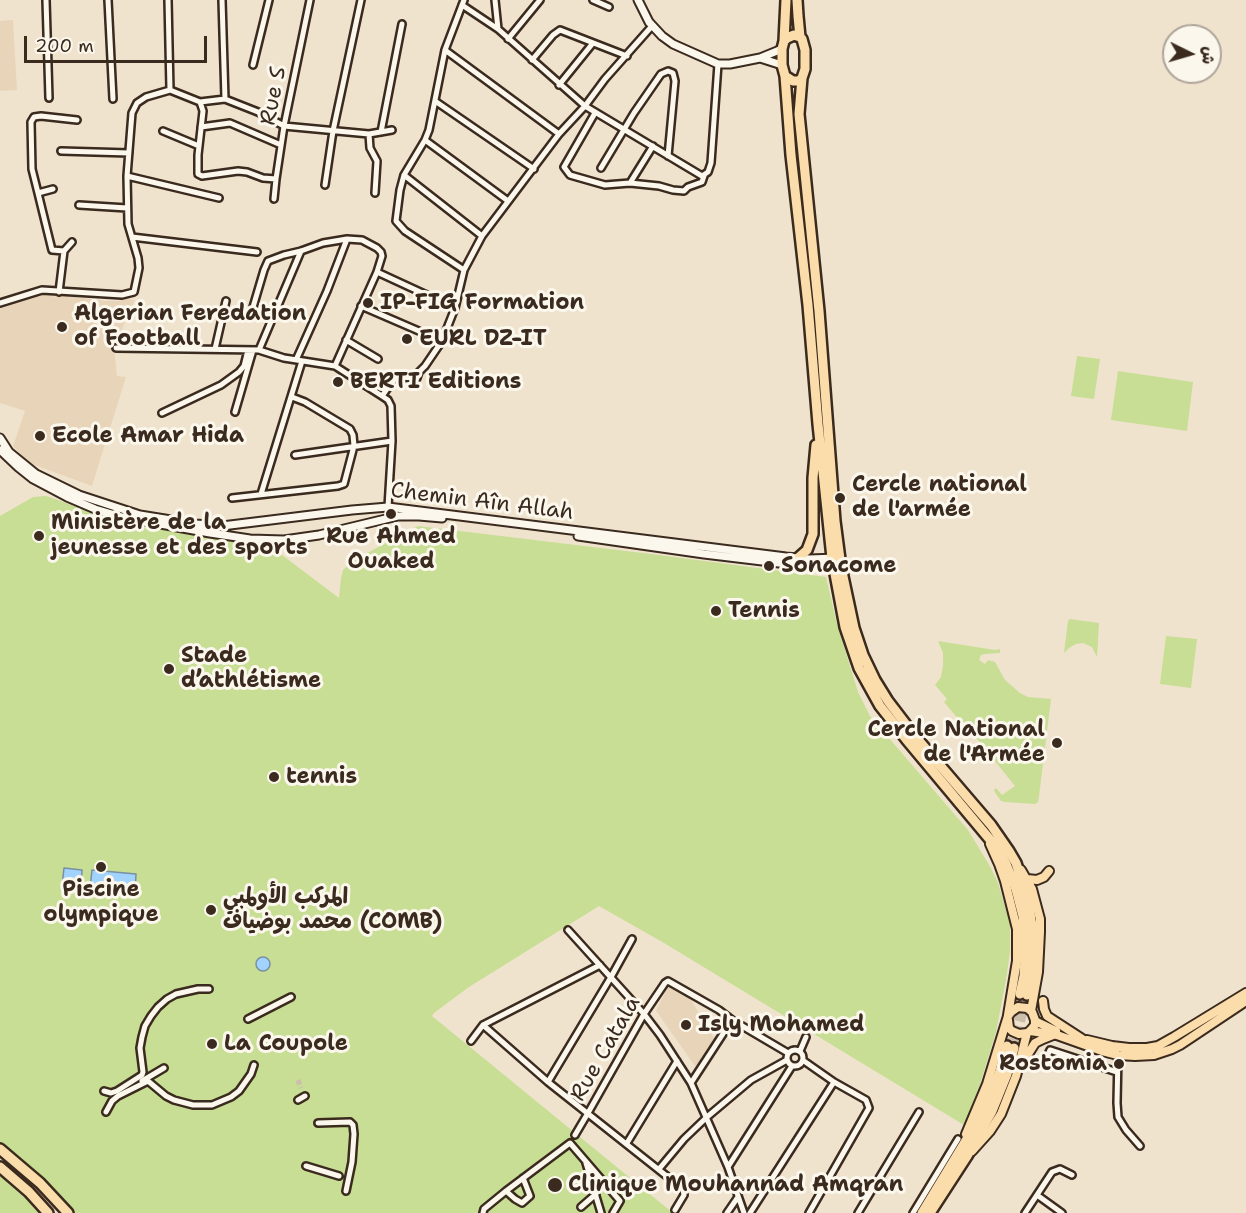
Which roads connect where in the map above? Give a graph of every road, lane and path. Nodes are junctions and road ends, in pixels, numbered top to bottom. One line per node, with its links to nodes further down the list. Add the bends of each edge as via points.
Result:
1 (46, 0): 34 (street)
2 (108, 0): 35 (street)
3 (168, 0): 33 (street)
4 (222, 0): 36 (street)
5 (269, 0): 28 (street)
6 (310, 0): 43 (street, Rue S)
7 (361, 0): 47 (street)
8 (495, 0): 18 (street)
9 (540, 0): 20 (street)
10 (593, 0): 15 (street)
11 (638, 0): 17 (main road)
12 (786, 0): 22 (highway)
13 (797, 0): 19 (highway)
14 (463, 2): 18 (street); 23 (street)
15 (609, 7)
16 (402, 24): 48 (street)
17 (652, 26): 24 (street); 27 (main road, via 672,44)
18 (498, 29): 20 (street)
19 (800, 37): 22 (highway, via 791,36); 31 (highway, via 806,59)
20 (508, 39): 26 (street)
21 (593, 43): 24 (street); 26 (street, via 559,30); 32 (street)
22 (783, 45): 25 (main road); 29 (highway)
23 (445, 50): 37 (street); 50 (street)
24 (627, 56): 39 (street)
25 (760, 58): 27 (main road); 29 (main road)
26 (532, 60): 32 (street)
27 (718, 64): 62 (street, via 711,163)
28 (253, 65)
29 (782, 65): 30 (highway)
30 (785, 76): 31 (highway, via 795,81); 101 (highway)
31 (802, 78): 115 (highway, via 799,114 819,311)
32 (559, 85): 39 (street)
33 (170, 90): 38 (street); 56 (street, via 146,97 134,107)
34 (49, 98)
35 (112, 99)
36 (225, 99): 38 (street); 43 (street)
37 (435, 101): 51 (street); 59 (street)
38 (200, 102): 42 (street)
39 (585, 106): 40 (street); 50 (street)
40 (595, 113): 44 (street); 64 (street, via 564,168 570,175 605,185)
41 (77, 120): 67 (street, via 41,116 31,122 32,169)
42 (201, 126): 52 (street, via 230,123); 53 (street)
43 (284, 126): 47 (street); 52 (street, Rue S)
44 (624, 129): 54 (street); 57 (street, via 658,78 670,71 675,81); 58 (street)
45 (392, 130): 48 (street)
46 (163, 131): 53 (street)
47 (333, 131): 49 (street); 65 (street)
48 (381, 132): 49 (street)
49 (369, 134): 68 (street, via 370,148 377,161)
50 (559, 134): 59 (street)
51 (425, 140): 60 (street); 71 (street)
52 (281, 145): 63 (street, Rue S)
53 (199, 146): 63 (street, via 200,175 238,171)
54 (653, 146): 57 (street); 64 (street)
55 (61, 151): 56 (street)
56 (129, 153): 61 (street)
57 (668, 156): 62 (street)
58 (601, 168)
59 (534, 169): 71 (street)
60 (404, 175): 74 (street); 81 (street, via 396,221)
61 (127, 176): 69 (street); 73 (street)
62 (704, 176): 64 (street, via 700,183 684,190)
63 (276, 179): 70 (street, Rue S)
64 (630, 183)
65 (325, 185)
66 (53, 189): 67 (street)
67 (38, 193): 78 (street, via 52,250)
68 (375, 193)
69 (219, 198)
70 (274, 199)
71 (508, 201): 74 (street)
72 (79, 205): 73 (street)
73 (127, 208): 75 (street)
74 (482, 236): 81 (street)
75 (132, 237): 80 (street); 83 (street, via 139,268 134,292 122,295)
76 (347, 239): 79 (street); 82 (street, via 362,240 381,252); 95 (street)
77 (72, 242): 78 (street)
78 (64, 251): 83 (street)
79 (301, 251): 88 (street, via 268,261); 93 (street)
80 (257, 252)
81 (465, 270): 87 (street)
82 (377, 272): 86 (street); 87 (street)
83 (59, 291): 85 (street, via 42,290)
84 (226, 301): 92 (street)
85 (0, 303)
86 (361, 306): 89 (street); 90 (street)
87 (455, 308): 90 (street)
88 (251, 314)
89 (346, 340): 94 (street); 96 (street)
90 (442, 341): 97 (street, via 417,378 398,376)
91 (116, 348): 92 (street)
92 (215, 349): 93 (street)
93 (253, 350): 95 (street); 99 (street); 100 (street, via 242,370 221,385)
94 (378, 359)
95 (299, 361): 96 (street); 98 (street)
96 (335, 366): 97 (street)
97 (382, 396): 103 (street, via 392,409)
98 (292, 397): 104 (street, via 350,429); 108 (street)
99 (235, 412)
100 (162, 413)
101 (818, 424): 114 (highway, via 813,534 807,550); 115 (highway)
102 (0, 438): 107 (main road, Chemin Aîn Allah)
103 (392, 441): 104 (street); 110 (street)
104 (354, 446): 106 (street); 108 (street, via 344,484)
105 (2, 452): 107 (main road, Chemin Aîn Allah)
106 (295, 455)
107 (34, 476): 112 (main road, Chemin Aîn Allah, via 140,515 222,526); 113 (main road, Chemin Aîn Allah, via 67,497 122,517)
108 (261, 494): 109 (street)
109 (232, 498)
110 (388, 507): 111 (main road); 112 (main road, Chemin Aîn Allah); 114 (main road, Chemin Aîn Allah)
111 (387, 518): 113 (main road, Chemin Aîn Allah, via 296,539); 115 (main road, Chemin Aîn Allah, via 431,517 779,563)
112 (248, 524): 113 (main road)
113 (250, 539)
114 (798, 558): 115 (main road, Chemin Aîn Allah)
115 (836, 562): 116 (highway, via 844,627 870,690); 117 (highway, via 863,655 881,691 991,825)
116 (986, 834): 117 (highway, via 1006,864 1020,901 1025,942 1024,995 1032,960 1032,926); 131 (main road, via 1017,928 1018,952)
117 (1016, 863): 119 (main road)
118 (1049, 871): 119 (main road, via 1037,880)
119 (1027, 879): 129 (main road, via 1038,909 1040,932)
120 (568, 930): 122 (street)
121 (632, 939): 123 (street)
122 (600, 965): 123 (street); 135 (street)
123 (611, 977): 130 (street); 154 (street)
124 (209, 990): 157 (street, via 187,990 158,1007 142,1037 143,1073)
125 (1246, 993): 139 (main road, via 1158,1046 1129,1048)
126 (291, 997): 132 (street)
127 (1043, 1001): 139 (main road, via 1047,1016)
128 (1246, 1001): 144 (main road, via 1172,1049 1144,1056)
129 (1031, 1011): 131 (main road, via 1018,1007); 134 (main road)
130 (644, 1014): 133 (street, Rue Catala, via 668,981); 146 (street); 163 (street, Rue Catala)
131 (1008, 1018): 136 (main road, via 1015,1033); 171 (main road)
132 (248, 1019)
133 (732, 1020): 143 (street); 156 (street)
134 (1035, 1021): 136 (main road); 139 (main road)
135 (483, 1025): 140 (street); 154 (street)
136 (1029, 1032): 137 (main road); 153 (main road)
137 (1057, 1035): 144 (main road); 153 (main road, via 1035,1043)
138 (806, 1037): 142 (street)
139 (1084, 1040)
140 (471, 1041)
141 (1011, 1047): 171 (highway)
142 (800, 1051): 143 (street); 147 (street)
143 (789, 1053): 145 (street)
144 (1118, 1054): 152 (street)
145 (787, 1060): 150 (street); 164 (street, via 751,1080)
146 (677, 1061): 156 (street); 168 (street)
147 (804, 1061): 150 (street); 155 (street)
148 (254, 1065): 157 (street, via 239,1090 212,1105 183,1104 148,1082)
149 (1043, 1065): 152 (street, via 1050,1050)
150 (792, 1066): 175 (street)
151 (164, 1068): 157 (street)
152 (1117, 1072): 169 (street, via 1118,1117)
153 (1016, 1076): 171 (main road, via 990,1131)
154 (548, 1082): 163 (street)
155 (834, 1082): 194 (street); 195 (street, via 866,1101 868,1111)
156 (691, 1083): 164 (street)
157 (131, 1086): 158 (street); 161 (street, via 115,1098)
158 (104, 1092)
159 (305, 1096): 160 (street)
160 (298, 1100)
161 (106, 1112)
162 (919, 1112): 196 (street)
163 (588, 1113): 166 (street, Rue Catala); 168 (street)
164 (707, 1117): 175 (street); 176 (street)
165 (318, 1123): 180 (street, via 353,1125)
166 (575, 1135)
167 (958, 1139): 197 (street)
168 (627, 1143): 176 (street)
169 (1140, 1146)
170 (0, 1149): 188 (highway)
171 (964, 1153): 198 (highway); 199 (highway)
172 (585, 1159): 179 (street, via 570,1143); 182 (street); 191 (street, via 620,1201)
173 (306, 1166): 178 (street)
174 (0, 1167): 187 (highway)
175 (728, 1167): 184 (street)
176 (659, 1169): 186 (street, via 683,1189 684,1195)
177 (1072, 1175): 183 (street, via 1063,1169 1054,1170)
178 (339, 1176)
179 (523, 1178): 181 (street); 181 (street, via 530,1196 522,1203)
180 (346, 1191)
181 (506, 1191): 189 (street)
182 (596, 1194): 185 (street); 190 (street)
183 (1037, 1195): 200 (street); 201 (street)
184 (738, 1197): 192 (street); 193 (street)
185 (581, 1207)
186 (675, 1209)
187 (48, 1213)
188 (68, 1213)
189 (483, 1213)
190 (601, 1213)
191 (613, 1213)
192 (727, 1213)
193 (744, 1213)
194 (750, 1213)
195 (809, 1213)
196 (858, 1213)
197 (913, 1213)
198 (922, 1213)
199 (930, 1213)
200 (1025, 1213)
201 (1062, 1213)

